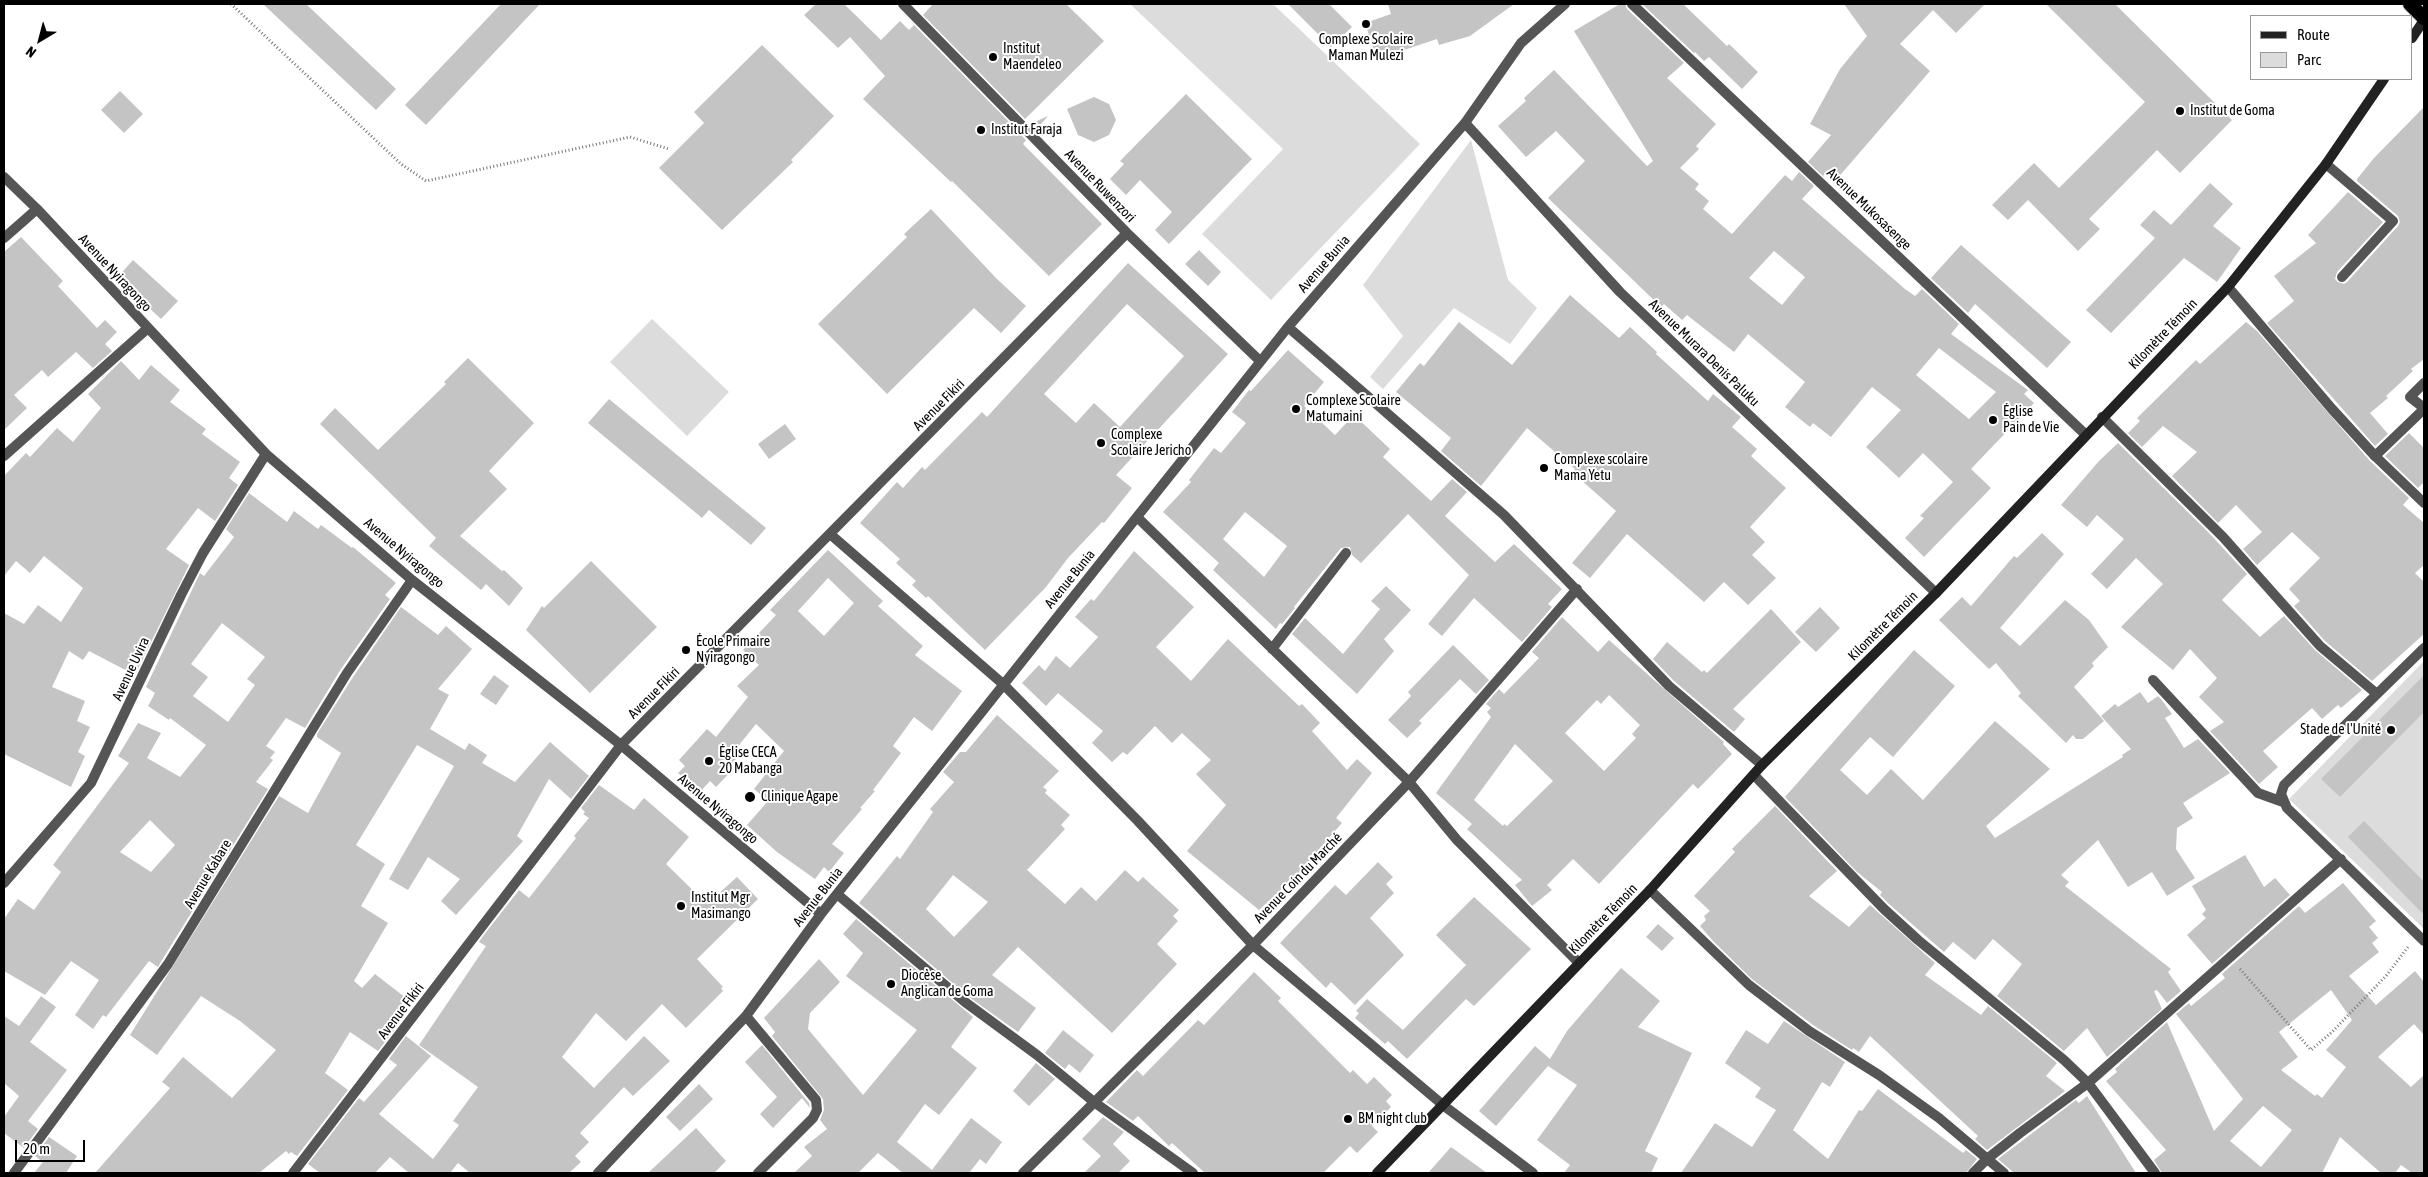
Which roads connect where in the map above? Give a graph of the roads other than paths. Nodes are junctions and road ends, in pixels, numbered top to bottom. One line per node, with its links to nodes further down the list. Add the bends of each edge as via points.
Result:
1 (903, 4): 12 (street, Avenue Ruwenzori)
2 (1565, 4): 8 (street, Avenue Bunia, via 1521,43)
3 (1632, 4): 22 (street, Avenue Mukosasenge)
4 (2410, 4): 5 (highway)
5 (2424, 19): 6 (main road)
6 (2413, 36)
7 (2383, 80): 9 (main road, Kilomètre Témoin)
8 (1465, 122): 16 (street, Avenue Bunia); 32 (street, Avenue Murara Denis Paluku, via 1620,292)
9 (2326, 164): 14 (street, via 2393,221); 15 (main road, Kilomètre Témoin)
10 (4, 177): 11 (street, Avenue Nyiragongo)
11 (37, 209): 13 (street); 17 (street, Avenue Nyiragongo)
12 (1127, 233): 18 (street, Avenue Ruwenzori); 28 (street, Avenue Fikiri)
13 (4, 238)
14 (2342, 277)
15 (2228, 287): 21 (main road, Kilomètre Témoin); 25 (street)
16 (1288, 327): 18 (street, Avenue Bunia); 31 (street, via 1504,515)
17 (148, 328): 23 (street, Avenue Nyiragongo); 24 (street)
18 (1260, 361): 27 (street, Avenue Bunia)
19 (2424, 383): 20 (street, via 2410,398)
20 (2424, 408): 25 (street)
21 (2102, 417): 22 (main road, Kilomètre Témoin); 37 (street, via 2223,537 2320,646)
22 (2086, 435): 32 (main road, Kilomètre Témoin)
23 (266, 454): 30 (street, Avenue Nyiragongo); 44 (street, Avenue Uvira, via 192,575 91,784)
24 (4, 456)
25 (2375, 456): 26 (street)
26 (2424, 503)
27 (1137, 517): 34 (street); 36 (street, Avenue Bunia)
28 (830, 534): 36 (street); 38 (street, Avenue Fikiri)
29 (1346, 553): 34 (street)
30 (412, 580): 38 (street, Avenue Nyiragongo); 56 (street, Avenue Kabare, via 346,673 168,964)
31 (1577, 589): 39 (street, via 1670,686); 41 (street, Avenue Coin du Marché)
32 (1936, 593): 39 (main road, Kilomètre Témoin)
33 (2424, 648): 37 (street)
34 (1272, 649): 41 (street)
35 (2153, 680): 42 (street, via 2258,793)
36 (1003, 684): 46 (street, Avenue Bunia); 49 (street)
37 (2377, 694): 42 (street, via 2284,785)
38 (621, 745): 47 (street, Avenue Nyiragongo); 57 (street, Avenue Fikiri)
39 (1762, 765): 40 (main road, Kilomètre Témoin)
40 (1754, 774): 45 (main road, Kilomètre Témoin); 52 (street, via 1884,909)
41 (1409, 782): 49 (street, Avenue Coin du Marché); 50 (street, via 1457,840)
42 (2283, 802): 43 (street)
43 (2341, 859): 48 (street); 52 (street)
44 (4, 883)
45 (1650, 890): 50 (main road, Kilomètre Témoin); 55 (street, via 1749,985 1809,1031 1939,1118)
46 (837, 894): 47 (street, Avenue Bunia); 53 (street, via 965,1002)
47 (821, 914): 51 (street, Avenue Bunia)
48 (2421, 938)
49 (1253, 944): 53 (street, Avenue Coin du Marché); 54 (street)
50 (1579, 963): 54 (main road, Kilomètre Témoin)
51 (746, 1016): 58 (street, Avenue Bunia); 59 (street, via 816,1100 817,1110 813,1118)
52 (2088, 1083): 55 (street); 66 (street)
53 (1094, 1102): 60 (street, Avenue Coin du Marché); 61 (street)
54 (1443, 1105): 62 (main road, Kilomètre Témoin); 63 (street)
55 (1987, 1159): 64 (street); 65 (street)
56 (14, 1173)
57 (293, 1173)
58 (598, 1173)
59 (758, 1173)
60 (1023, 1173)
61 (1193, 1173)
62 (1378, 1173)
63 (1533, 1173)
64 (1973, 1173)
65 (2004, 1173)
66 (2155, 1173)

